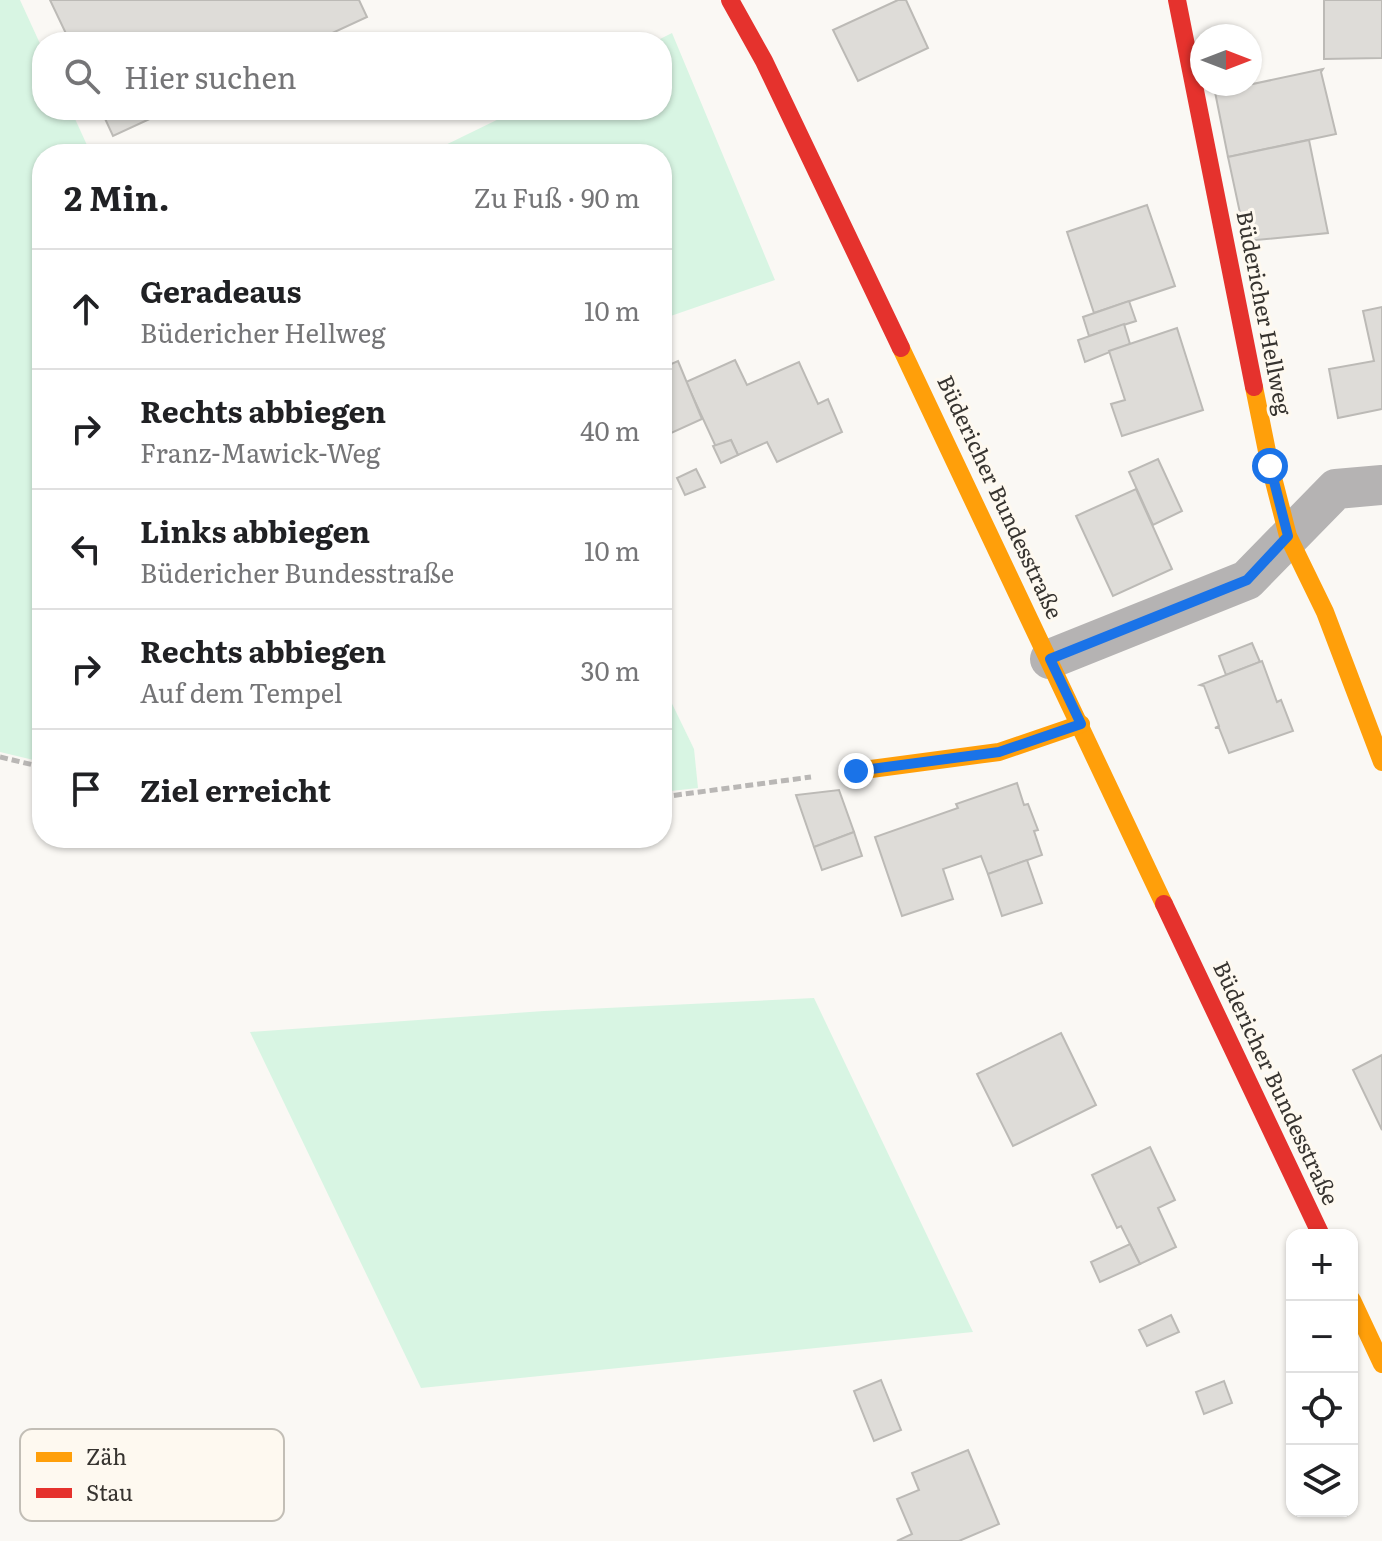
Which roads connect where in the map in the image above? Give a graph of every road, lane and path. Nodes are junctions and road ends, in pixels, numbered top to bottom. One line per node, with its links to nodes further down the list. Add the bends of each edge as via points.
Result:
1 (730, 0): 5 (main road, Büdericher Bundesstraße)
2 (1177, 0): 4 (main road, Büdericher Hellweg)
3 (1382, 485): 4 (street, via 1336,489)
4 (1288, 536): 5 (street, via 1247,580); 8 (main road, Büdericher Hellweg, via 1325,612)
5 (1050, 659): 6 (main road, Büdericher Bundesstraße)
6 (1081, 724): 10 (main road, via 999,752); 12 (main road, Büdericher Bundesstraße)
7 (0, 757): 9 (path)
8 (1382, 762)
9 (32, 765)
10 (856, 771): 11 (path)
11 (672, 796)
12 (1318, 1229)
13 (1352, 1301): 14 (main road)
14 (1382, 1364)

